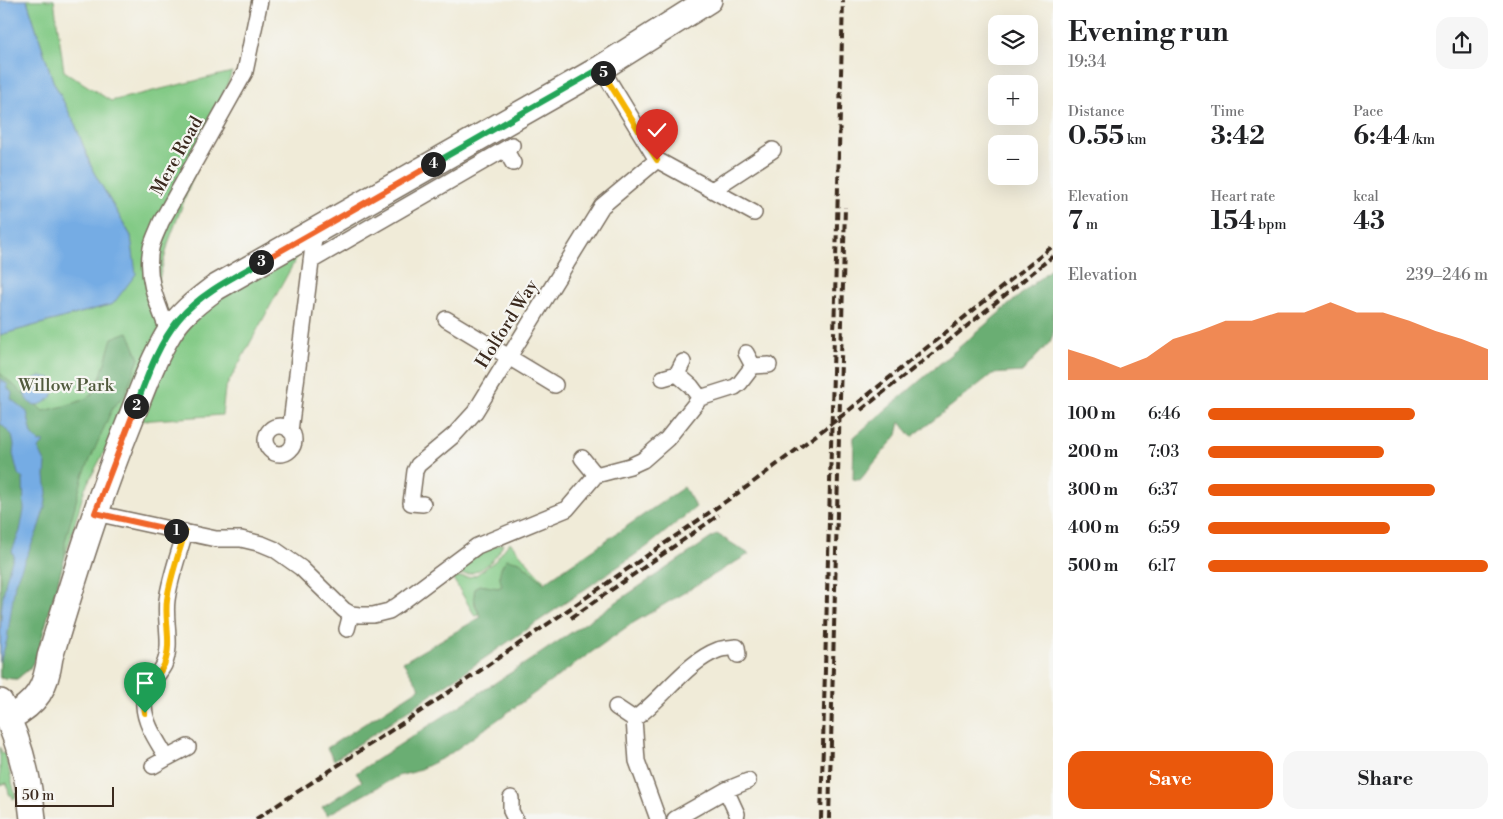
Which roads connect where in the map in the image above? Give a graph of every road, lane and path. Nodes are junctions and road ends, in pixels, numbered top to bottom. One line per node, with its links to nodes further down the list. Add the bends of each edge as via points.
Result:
1 (260, 0): 12 (street, Mere Road, via 245,72 161,222 151,248 150,281)
2 (709, 0): 3 (main road)
3 (601, 68): 5 (street); 9 (main road)
4 (773, 150): 7 (street)
5 (657, 160): 7 (street); 14 (street, Holford Way, via 602,206)
6 (513, 163): 10 (street, via 509,147)
7 (712, 190): 8 (street)
8 (754, 213)
9 (316, 230): 10 (street); 12 (main road, via 215,288 189,309)
10 (311, 261): 20 (street)
11 (446, 320): 14 (street)
12 (169, 333): 24 (main road, via 148,376)
13 (746, 353): 16 (street)
14 (508, 357): 18 (street); 23 (street, Holford Way, via 475,412 454,435 418,465 411,503)
15 (769, 365): 16 (street)
16 (753, 366): 19 (street, via 735,387)
17 (674, 371): 19 (street)
18 (555, 385)
19 (700, 398): 22 (street, via 655,452 630,466)
20 (290, 431)
21 (582, 458): 22 (street)
22 (596, 475): 26 (street, via 570,516 490,539 389,611)
23 (423, 504)
24 (95, 513): 25 (street); 29 (main road, via 50,657 46,680 38,695 25,708)
25 (185, 532): 26 (street, via 216,539 241,539 274,549 316,571 331,598); 33 (street, via 167,599 167,654 147,691 144,706 148,724)
26 (352, 614): 27 (street)
27 (347, 629)
28 (738, 648): 31 (street, via 718,649 682,675)
29 (3, 707): 39 (main road, via 30,793)
30 (616, 707): 31 (street)
31 (634, 719): 41 (street, via 637,761)
32 (188, 747): 33 (street)
33 (167, 758): 34 (street)
34 (153, 766)
35 (748, 781): 36 (street)
36 (726, 790): 38 (street); 42 (street)
37 (512, 798): 40 (street, via 511,811)
38 (737, 814)
39 (33, 819)
40 (515, 819)
41 (658, 819)
42 (675, 819)

